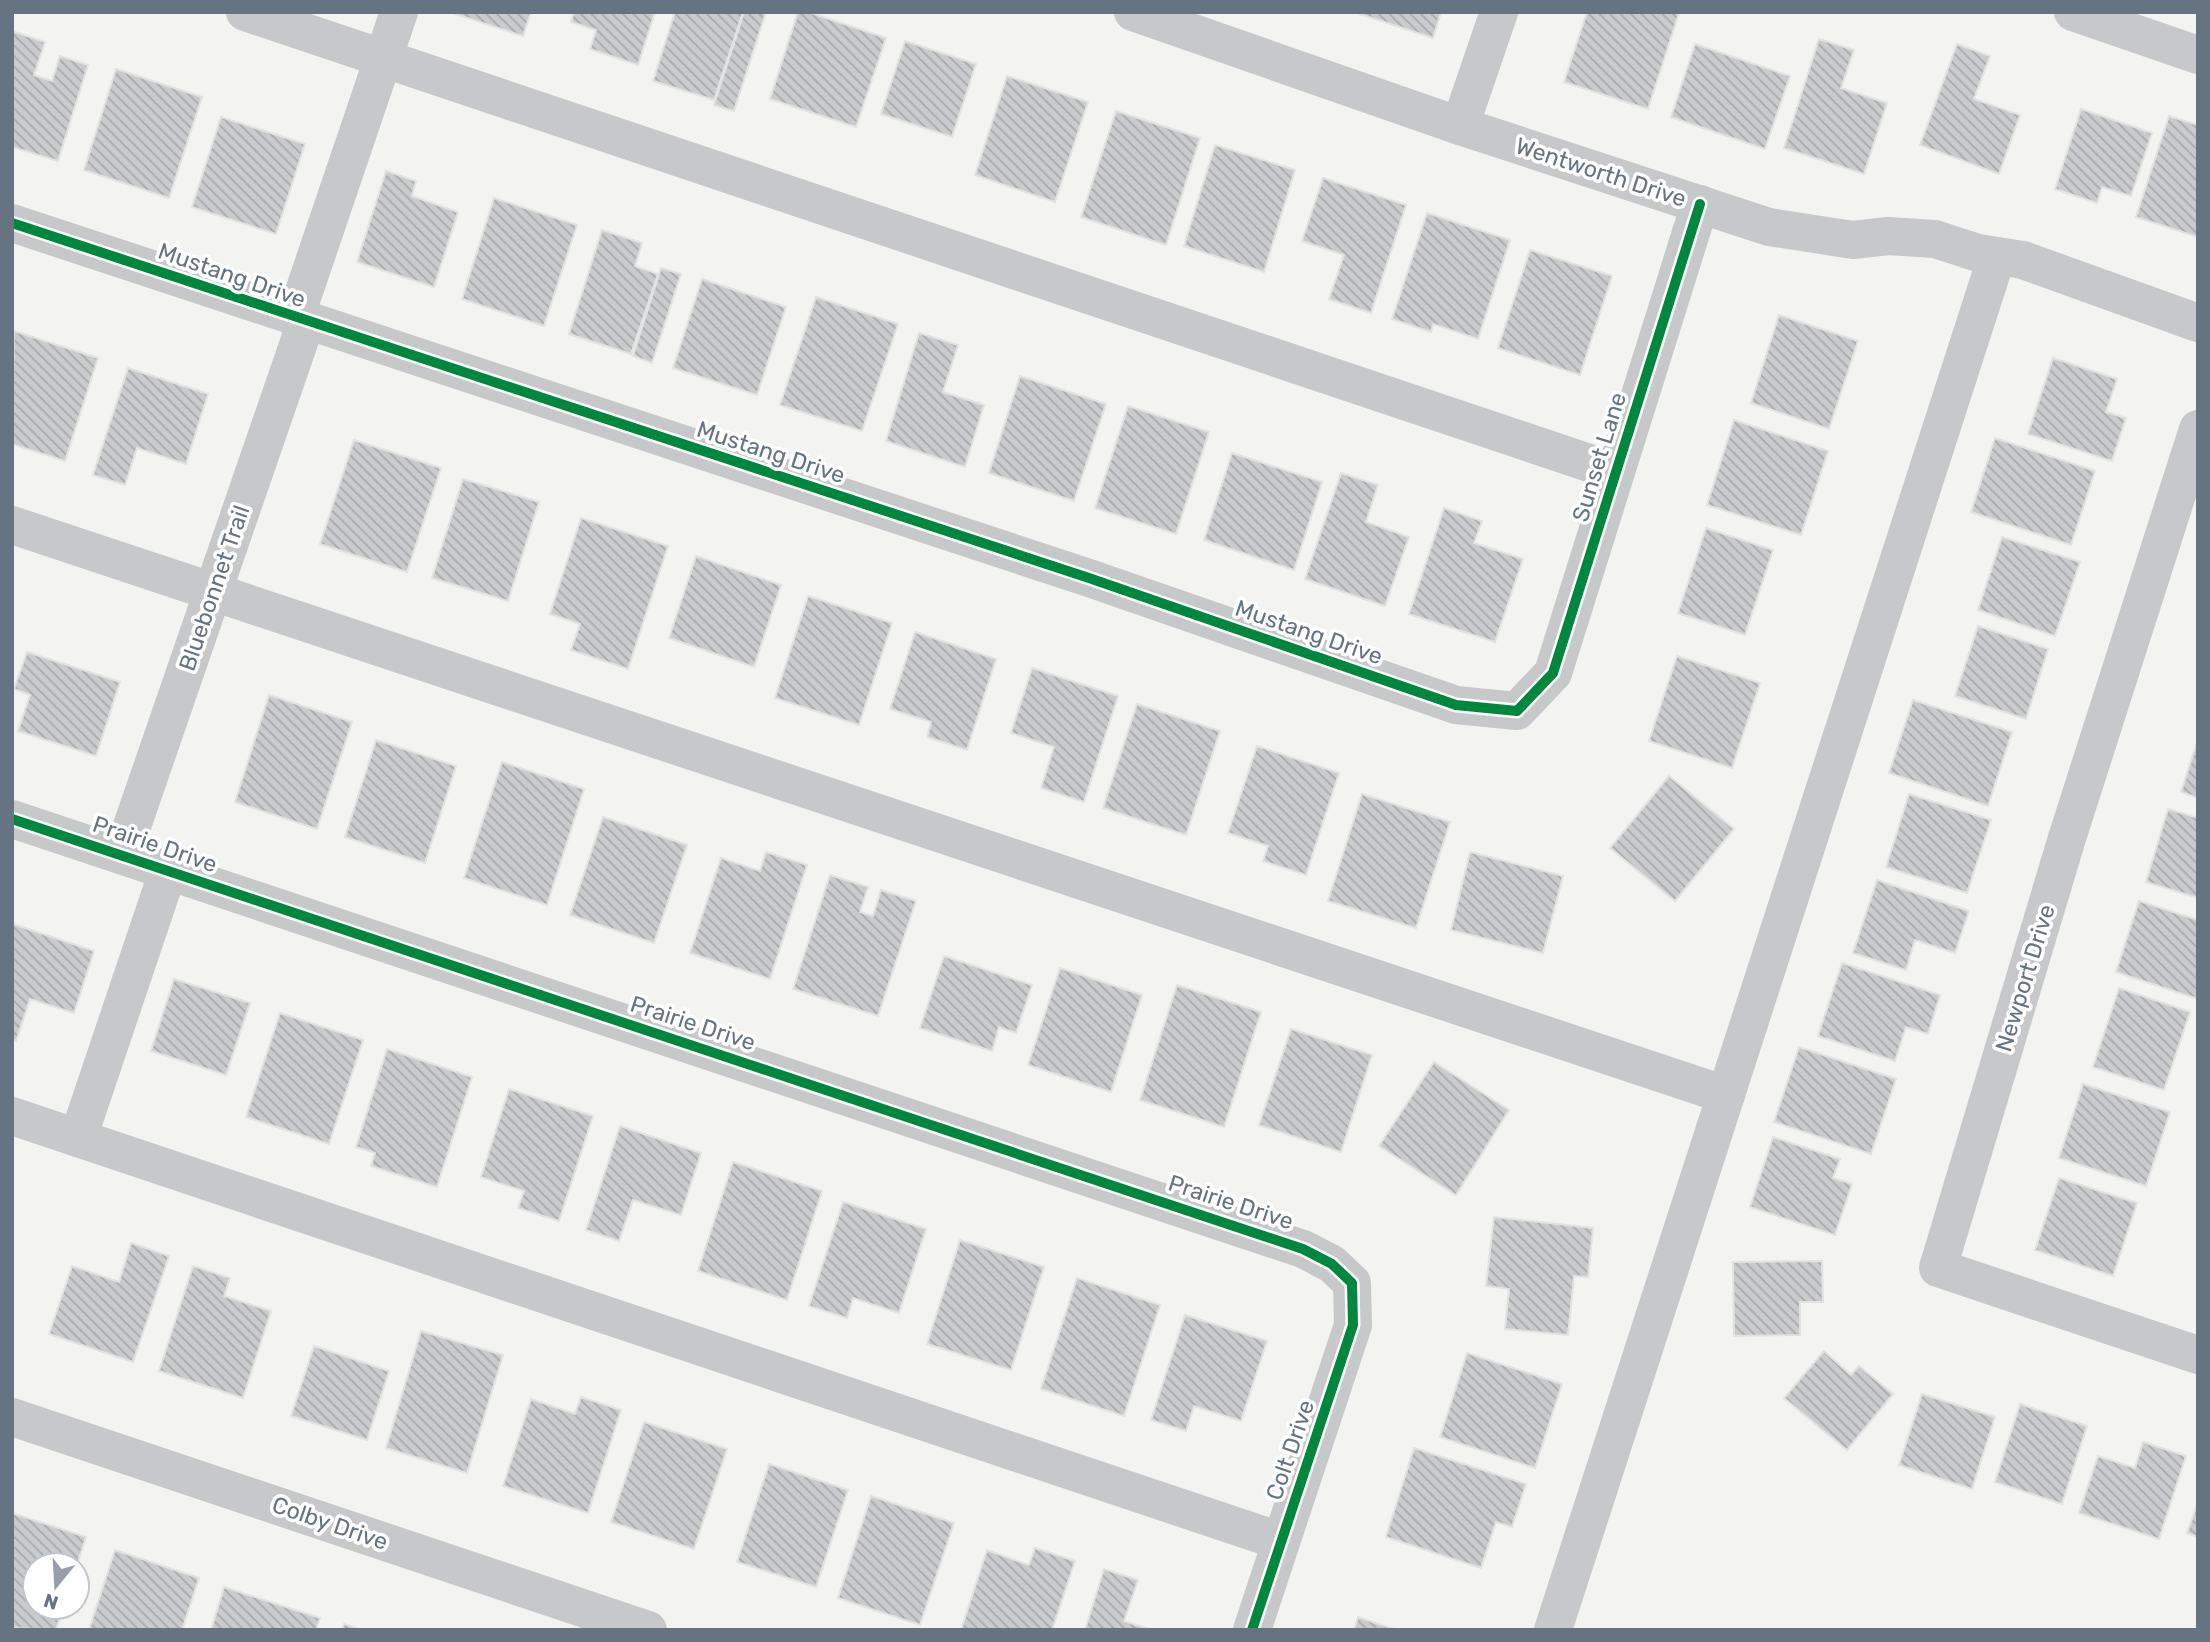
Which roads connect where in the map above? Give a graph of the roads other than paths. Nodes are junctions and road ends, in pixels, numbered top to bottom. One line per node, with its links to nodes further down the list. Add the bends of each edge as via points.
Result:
1 (245, 12): 7 (street)
2 (399, 12): 7 (street, Bluebonnet Trail)
3 (1133, 12): 8 (street, Wentworth Drive)
4 (1499, 12): 8 (street)
5 (2073, 12): 6 (street)
6 (2198, 55)
7 (383, 59): 12 (street, Bluebonnet Trail); 15 (street)
8 (1460, 127): 9 (street, Wentworth Drive)
9 (1700, 204): 11 (street, Wentworth Drive, via 1769,227 1853,240 1888,236 1936,239); 15 (street, Sunset Lane)
10 (12, 223): 12 (street, Mustang Drive)
11 (1997, 256): 13 (street, Wentworth Drive, via 2023,260); 22 (street)
12 (300, 320): 17 (street, Bluebonnet Trail); 18 (street, Mustang Drive, via 1089,578 1456,705)
13 (2198, 323)
14 (2198, 429): 26 (street, Newport Drive, via 2067,838 1938,1268)
15 (1616, 472): 18 (street, Sunset Lane, via 1553,673)
16 (12, 526): 17 (street)
17 (212, 593): 20 (street, Bluebonnet Trail); 22 (street)
18 (1517, 711)
19 (12, 818): 20 (street, Prairie Drive)
20 (122, 855): 21 (street, Prairie Drive)
21 (168, 871): 24 (street); 25 (street, Prairie Drive, via 1303,1249 1332,1264)
22 (1726, 1095): 31 (street)
23 (12, 1116): 24 (street)
24 (78, 1138): 28 (street)
25 (1352, 1283): 28 (street, Colt Drive, via 1353,1325)
26 (2198, 1355)
27 (12, 1417): 29 (street, Colby Drive)
28 (1280, 1541): 30 (street, Colt Drive)
29 (648, 1630)
30 (1252, 1630)
31 (1553, 1630)

